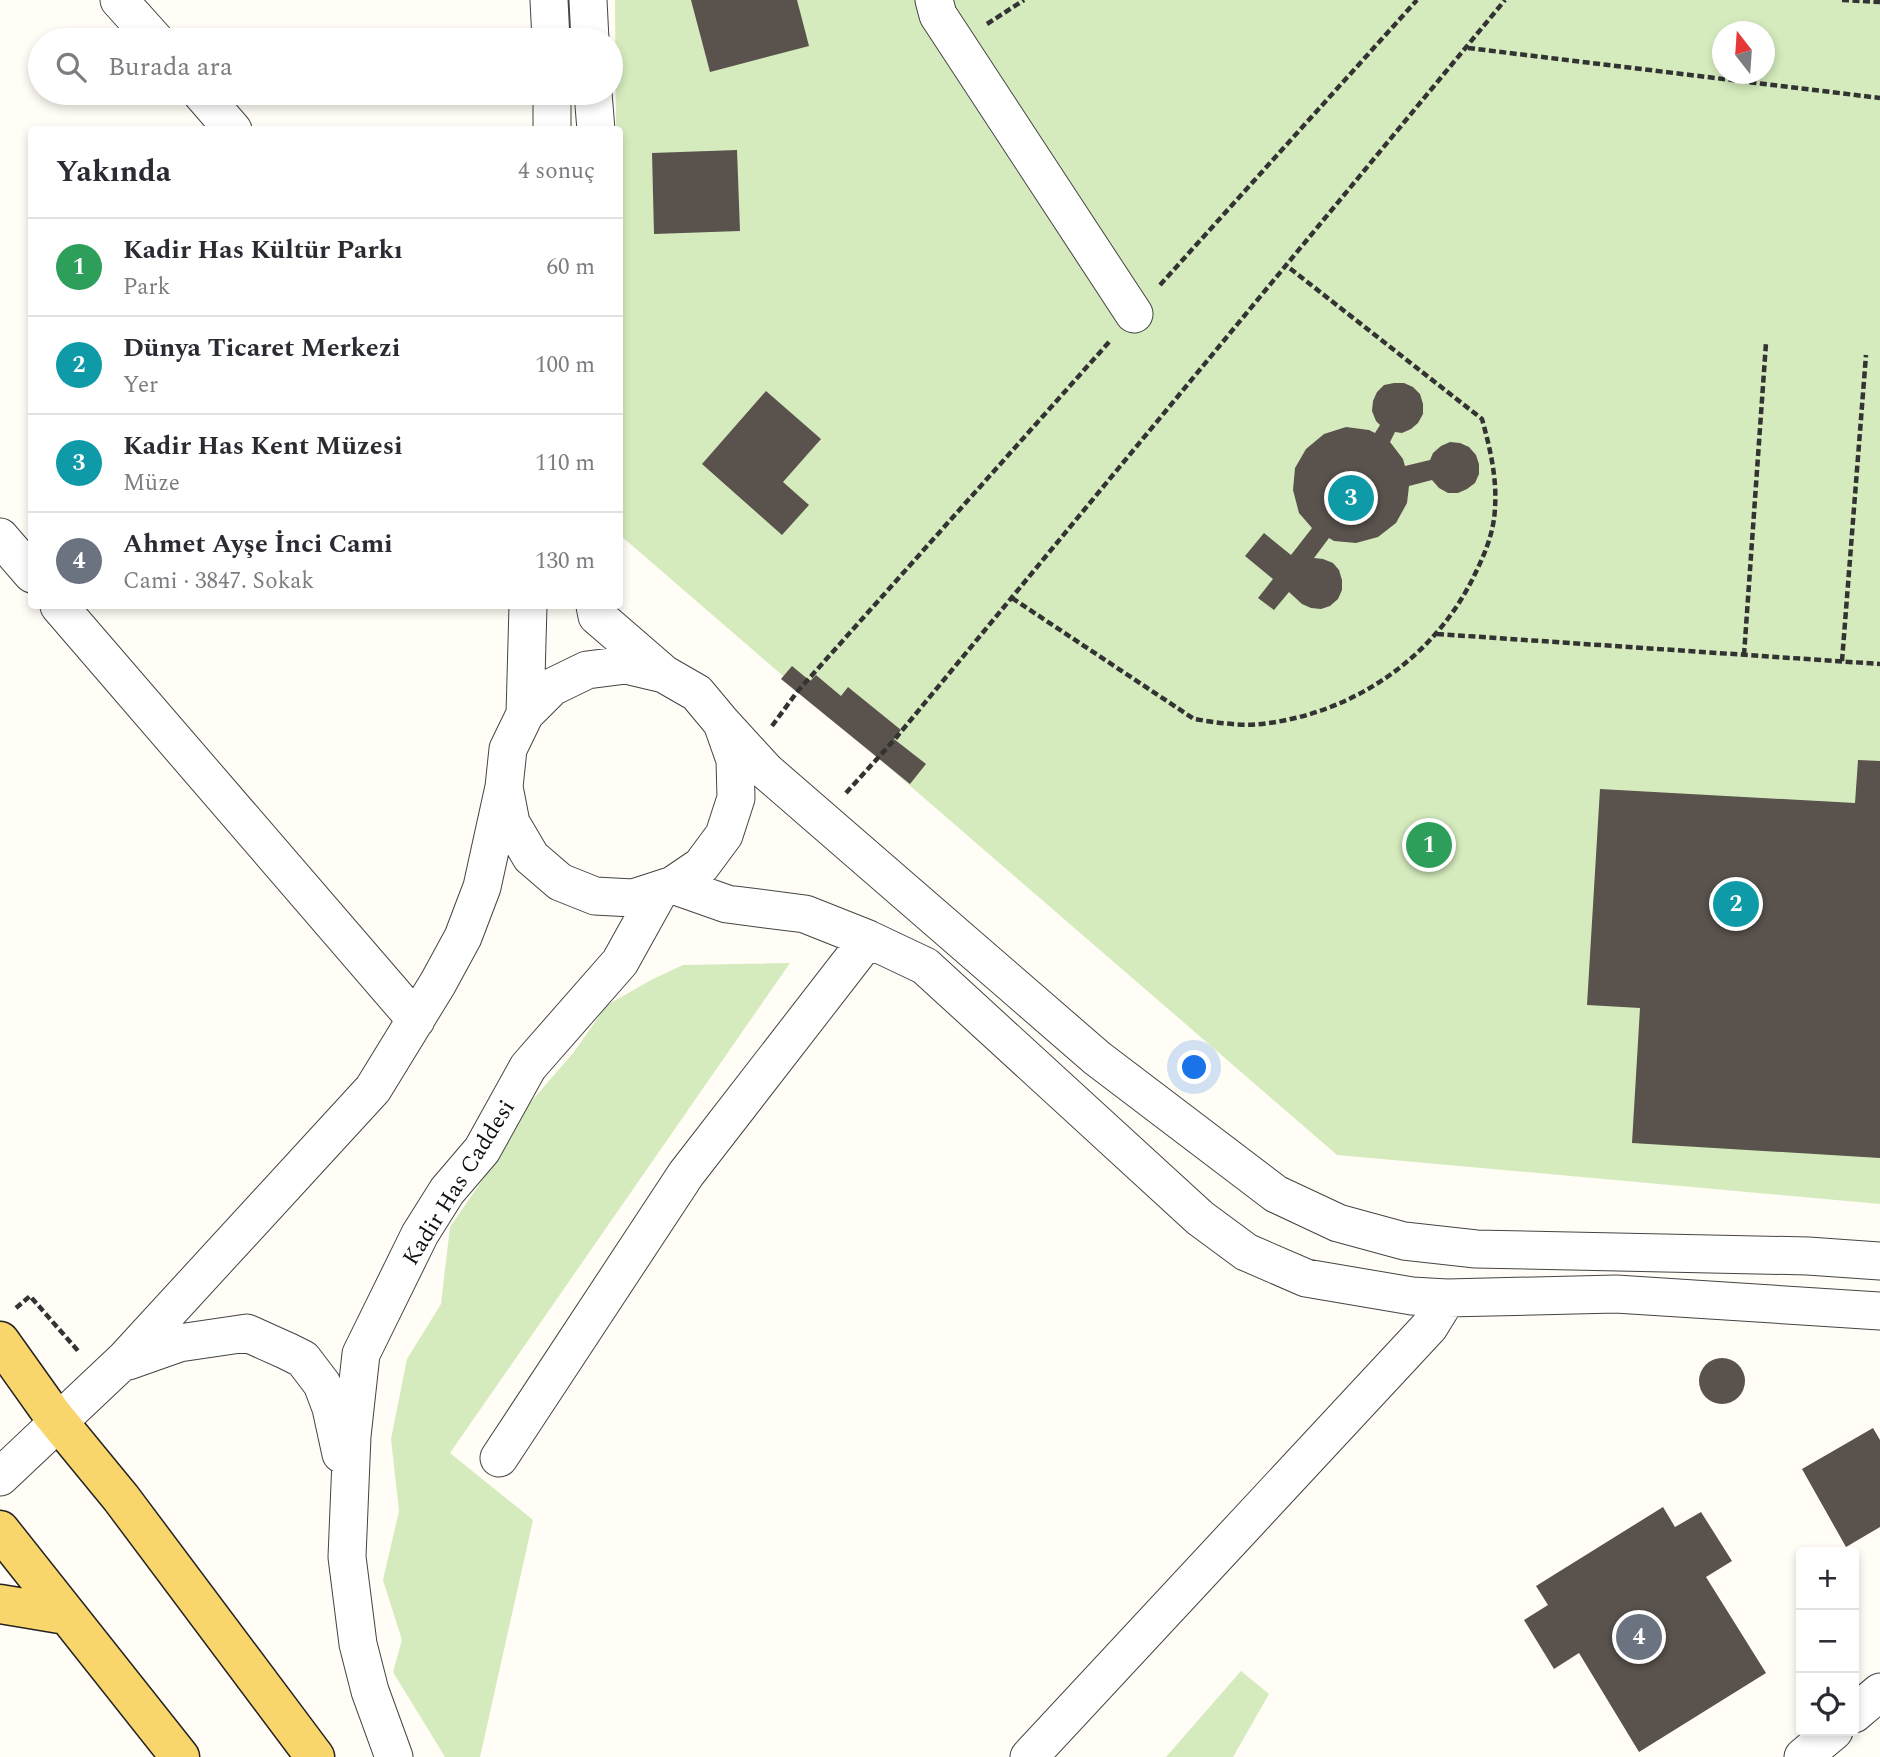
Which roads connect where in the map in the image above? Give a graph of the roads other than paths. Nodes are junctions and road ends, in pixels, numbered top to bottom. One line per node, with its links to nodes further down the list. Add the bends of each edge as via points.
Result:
1 (119, 0): 5 (street)
2 (549, 0): 6 (street)
3 (588, 0): 7 (street)
4 (934, 0): 14 (street, via 944,25)
5 (144, 28)
6 (550, 28)
7 (589, 28)
8 (211, 105): 11 (street)
9 (552, 105): 12 (street)
10 (594, 105): 13 (street)
11 (230, 126)
12 (552, 126)
13 (596, 126)
14 (1134, 314)
15 (0, 537): 16 (street)
16 (28, 569)
17 (62, 609): 26 (street)
18 (528, 609): 21 (street)
19 (596, 609): 20 (street, via 597,616)
20 (664, 674): 21 (street, via 626,665 587,670 552,687); 22 (street, via 697,693)
21 (525, 714): 23 (street, via 508,749)
22 (722, 723): 24 (street, via 735,760 736,798 724,835 701,866); 27 (street, via 766,771 1097,1058 1276,1194 1338,1223 1404,1241 1476,1249)
23 (503, 787): 24 (street, via 511,823 531,857 560,882 595,896 633,898); 26 (street, via 482,887 463,937)
24 (667, 887): 25 (street, via 727,904 805,914); 35 (street, Kadir Has Caddesi, via 620,962 528,1067 482,1150 447,1191 420,1234 361,1354)
25 (868, 939): 28 (street, via 925,966 1200,1218 1245,1252 1307,1278); 33 (street, via 686,1174)
26 (416, 1020): 31 (street, via 373,1089)
27 (1880, 1261)
28 (1447, 1298): 29 (street, via 1616,1294); 45 (street, via 1429,1327)
29 (1880, 1311)
30 (5, 1327): 32 (main road)
31 (112, 1372): 32 (street); 35 (street, via 179,1343 247,1333 303,1359 322,1384 331,1408)
32 (56, 1418): 34 (street); 43 (main road)
33 (499, 1458)
34 (0, 1477)
35 (350, 1496): 44 (street, Kadir Has Caddesi, via 347,1557 358,1644)
36 (0, 1530): 38 (main road)
37 (0, 1604): 38 (main road)
38 (66, 1615): 42 (main road)
39 (1880, 1692): 40 (street)
40 (1859, 1710)
41 (1828, 1736): 46 (street)
42 (180, 1757)
43 (315, 1757)
44 (394, 1757)
45 (1030, 1757)
46 (1803, 1757)

